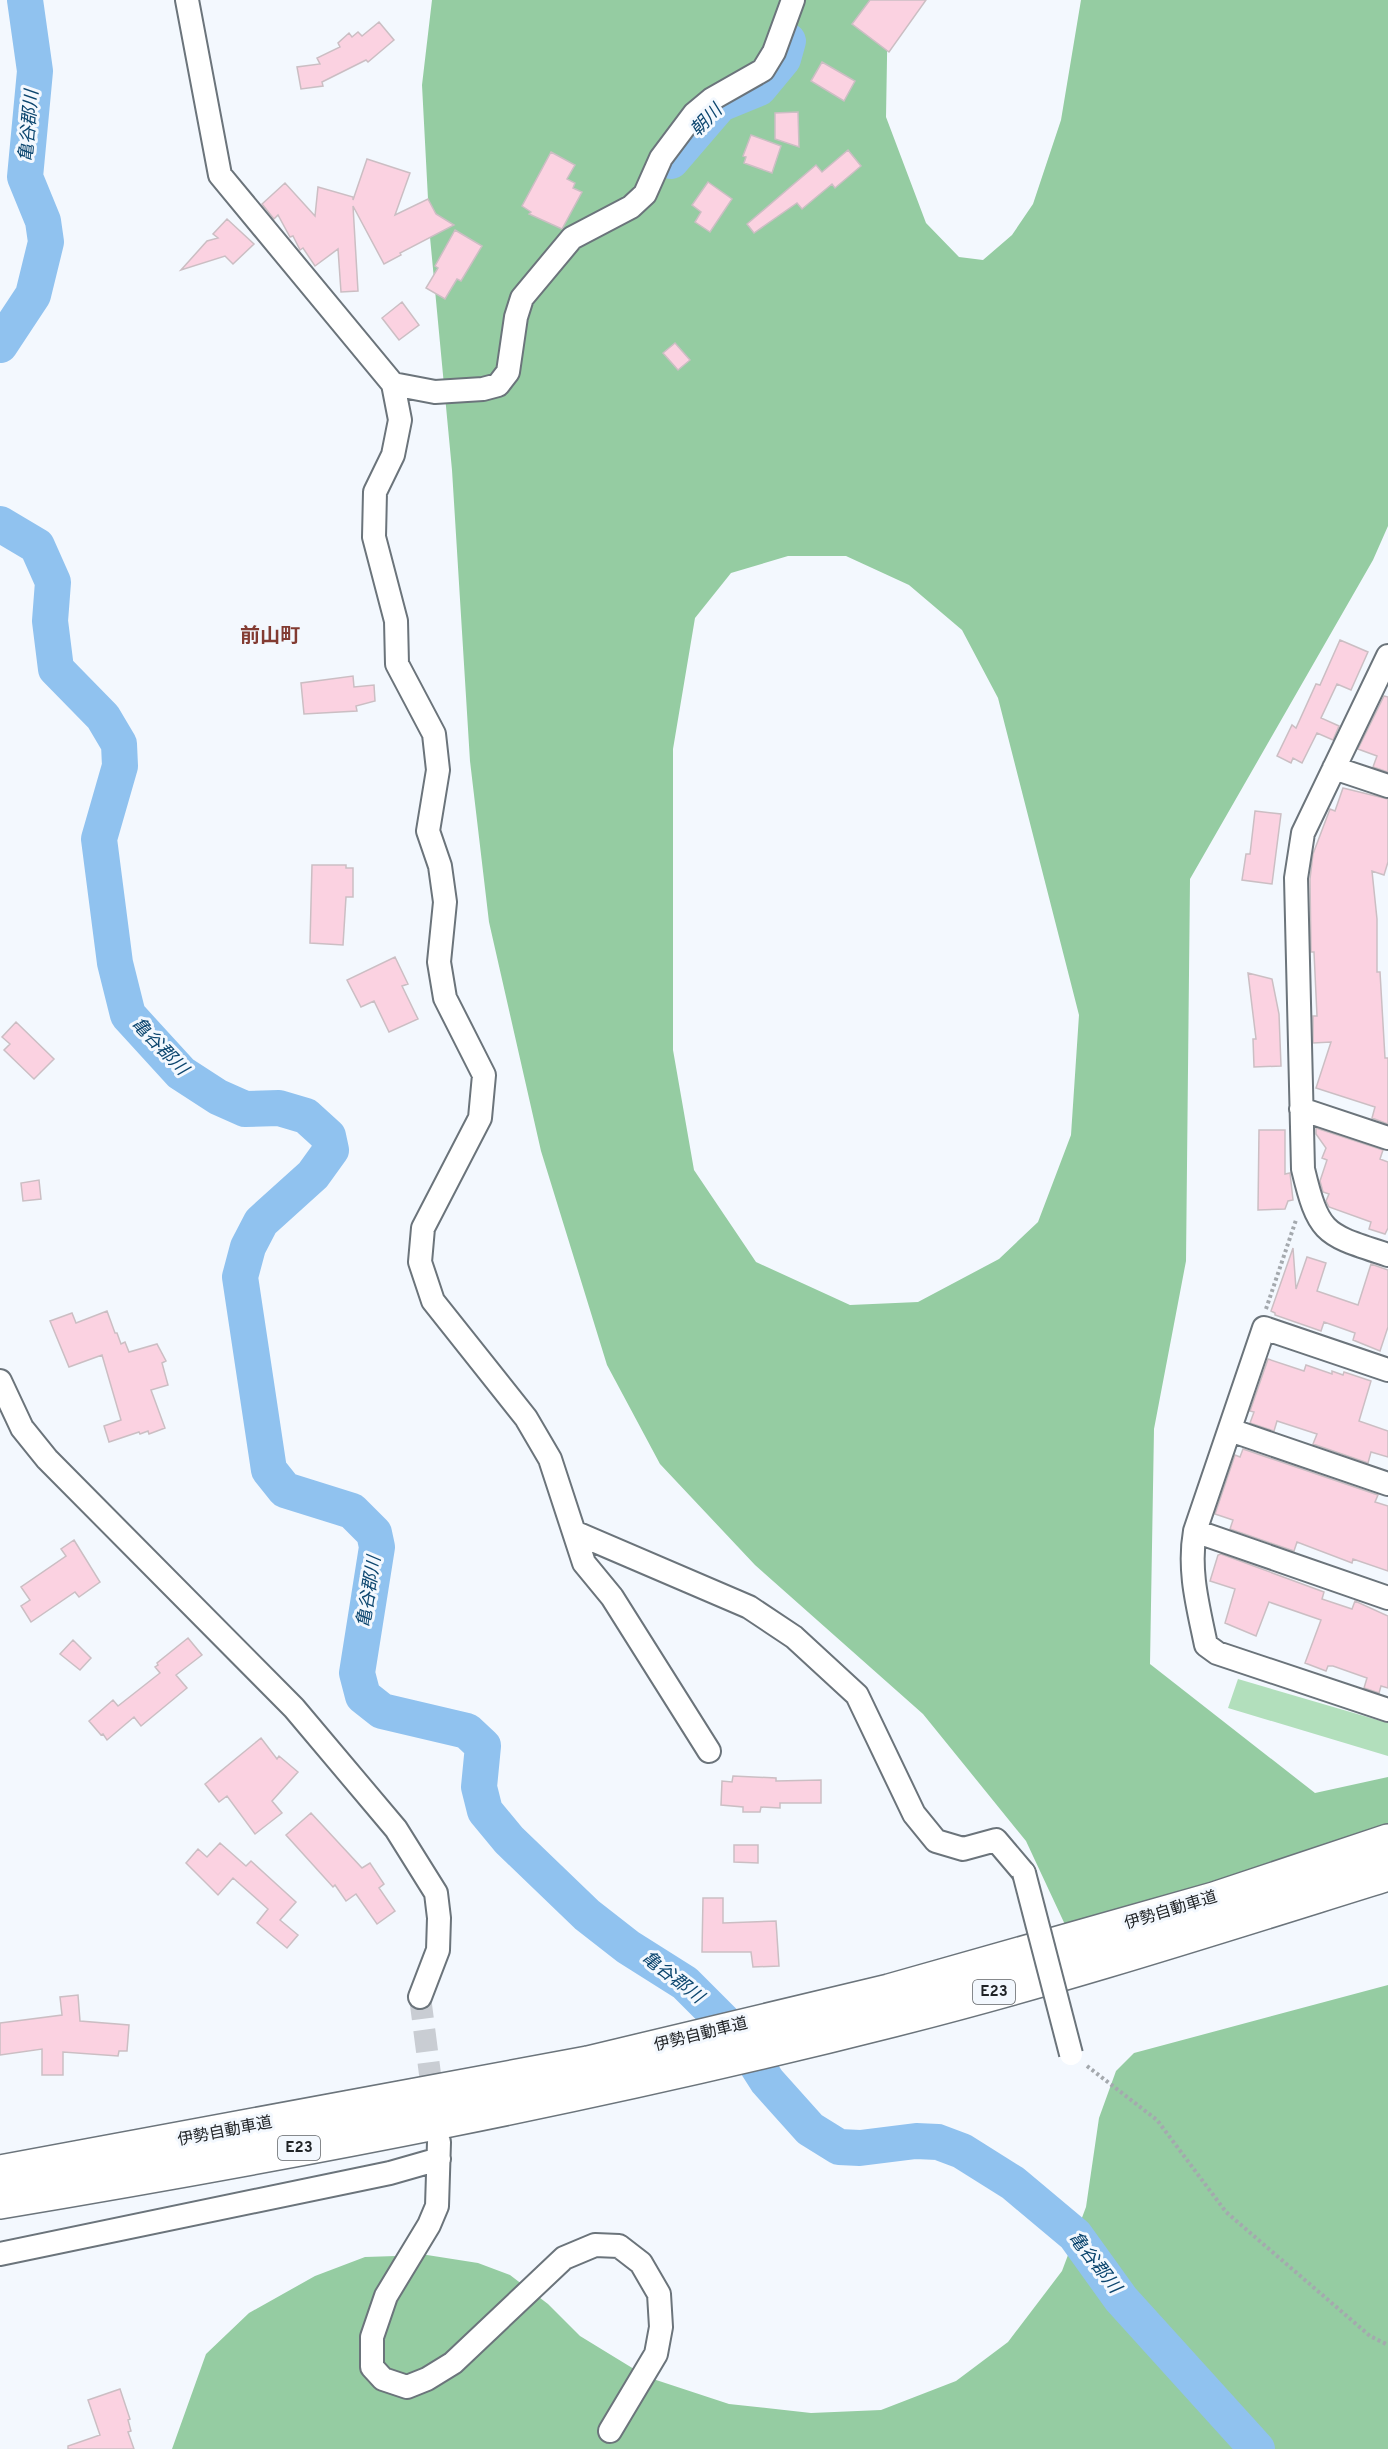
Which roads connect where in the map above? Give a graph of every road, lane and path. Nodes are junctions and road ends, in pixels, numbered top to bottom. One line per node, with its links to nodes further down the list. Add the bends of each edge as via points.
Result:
1 (187, 0): 3 (street, via 220,175)
2 (793, 0): 3 (street, via 774,52 763,70 694,114 662,158 645,194 631,207 572,238 522,298 508,372 498,385 435,392)
3 (393, 384): 17 (street, via 400,420 393,455 375,492 374,537 396,621 397,664 435,734 438,770 428,831 440,866 445,902 439,962 445,998 484,1075 480,1119 423,1228 420,1262 433,1301 526,1419 550,1459)
4 (1386, 665): 5 (street)
5 (1334, 768): 6 (street); 7 (street, via 1303,832 1298,855)
6 (1388, 786)
7 (1301, 1109): 8 (street); 9 (street, via 1303,1169)
8 (1388, 1138)
9 (1312, 1208): 10 (street, via 1324,1227 1345,1241); 11 (path, via 1296,1220 1263,1318)
10 (1388, 1256)
11 (1264, 1328): 12 (street); 14 (street)
12 (1388, 1370)
13 (0, 1381): 24 (street, via 22,1428 47,1459 294,1708 396,1829 436,1893 440,1918 438,1950)
14 (1230, 1430): 15 (street); 16 (street)
15 (1388, 1484)
16 (1195, 1531): 18 (street); 19 (street, via 1192,1578 1206,1645 1217,1653)
17 (574, 1532): 20 (street, via 584,1563 612,1597); 25 (street, bridge, via 749,1607 794,1637 857,1695 914,1814 936,1841 963,1849 996,1840 1024,1873)
18 (1388, 1598)
19 (1388, 1710)
20 (709, 1751)
21 (1388, 1841): 23 (highway, 伊勢自動車道 / E23)
22 (1388, 1874): 23 (highway, 伊勢自動車道 / E23)
23 (1218, 1912): 26 (highway, 伊勢自動車道 / E23, via 1130,1955 894,2020 759,2036)
24 (420, 1997)
25 (1071, 2054): 30 (path, via 1157,2120 1226,2212 1370,2336)
26 (593, 2077): 27 (highway, 伊勢自動車道 / E23); 28 (highway, 伊勢自動車道 / E23)
27 (0, 2172)
28 (0, 2202)
29 (0, 2254): 31 (street, via 390,2173 439,2151 437,2206 386,2296 372,2337 372,2367 384,2379 407,2387 427,2379 453,2363 564,2258 595,2245 619,2246 641,2263 659,2294 661,2327 656,2354)
30 (1388, 2345)
31 (610, 2431)

